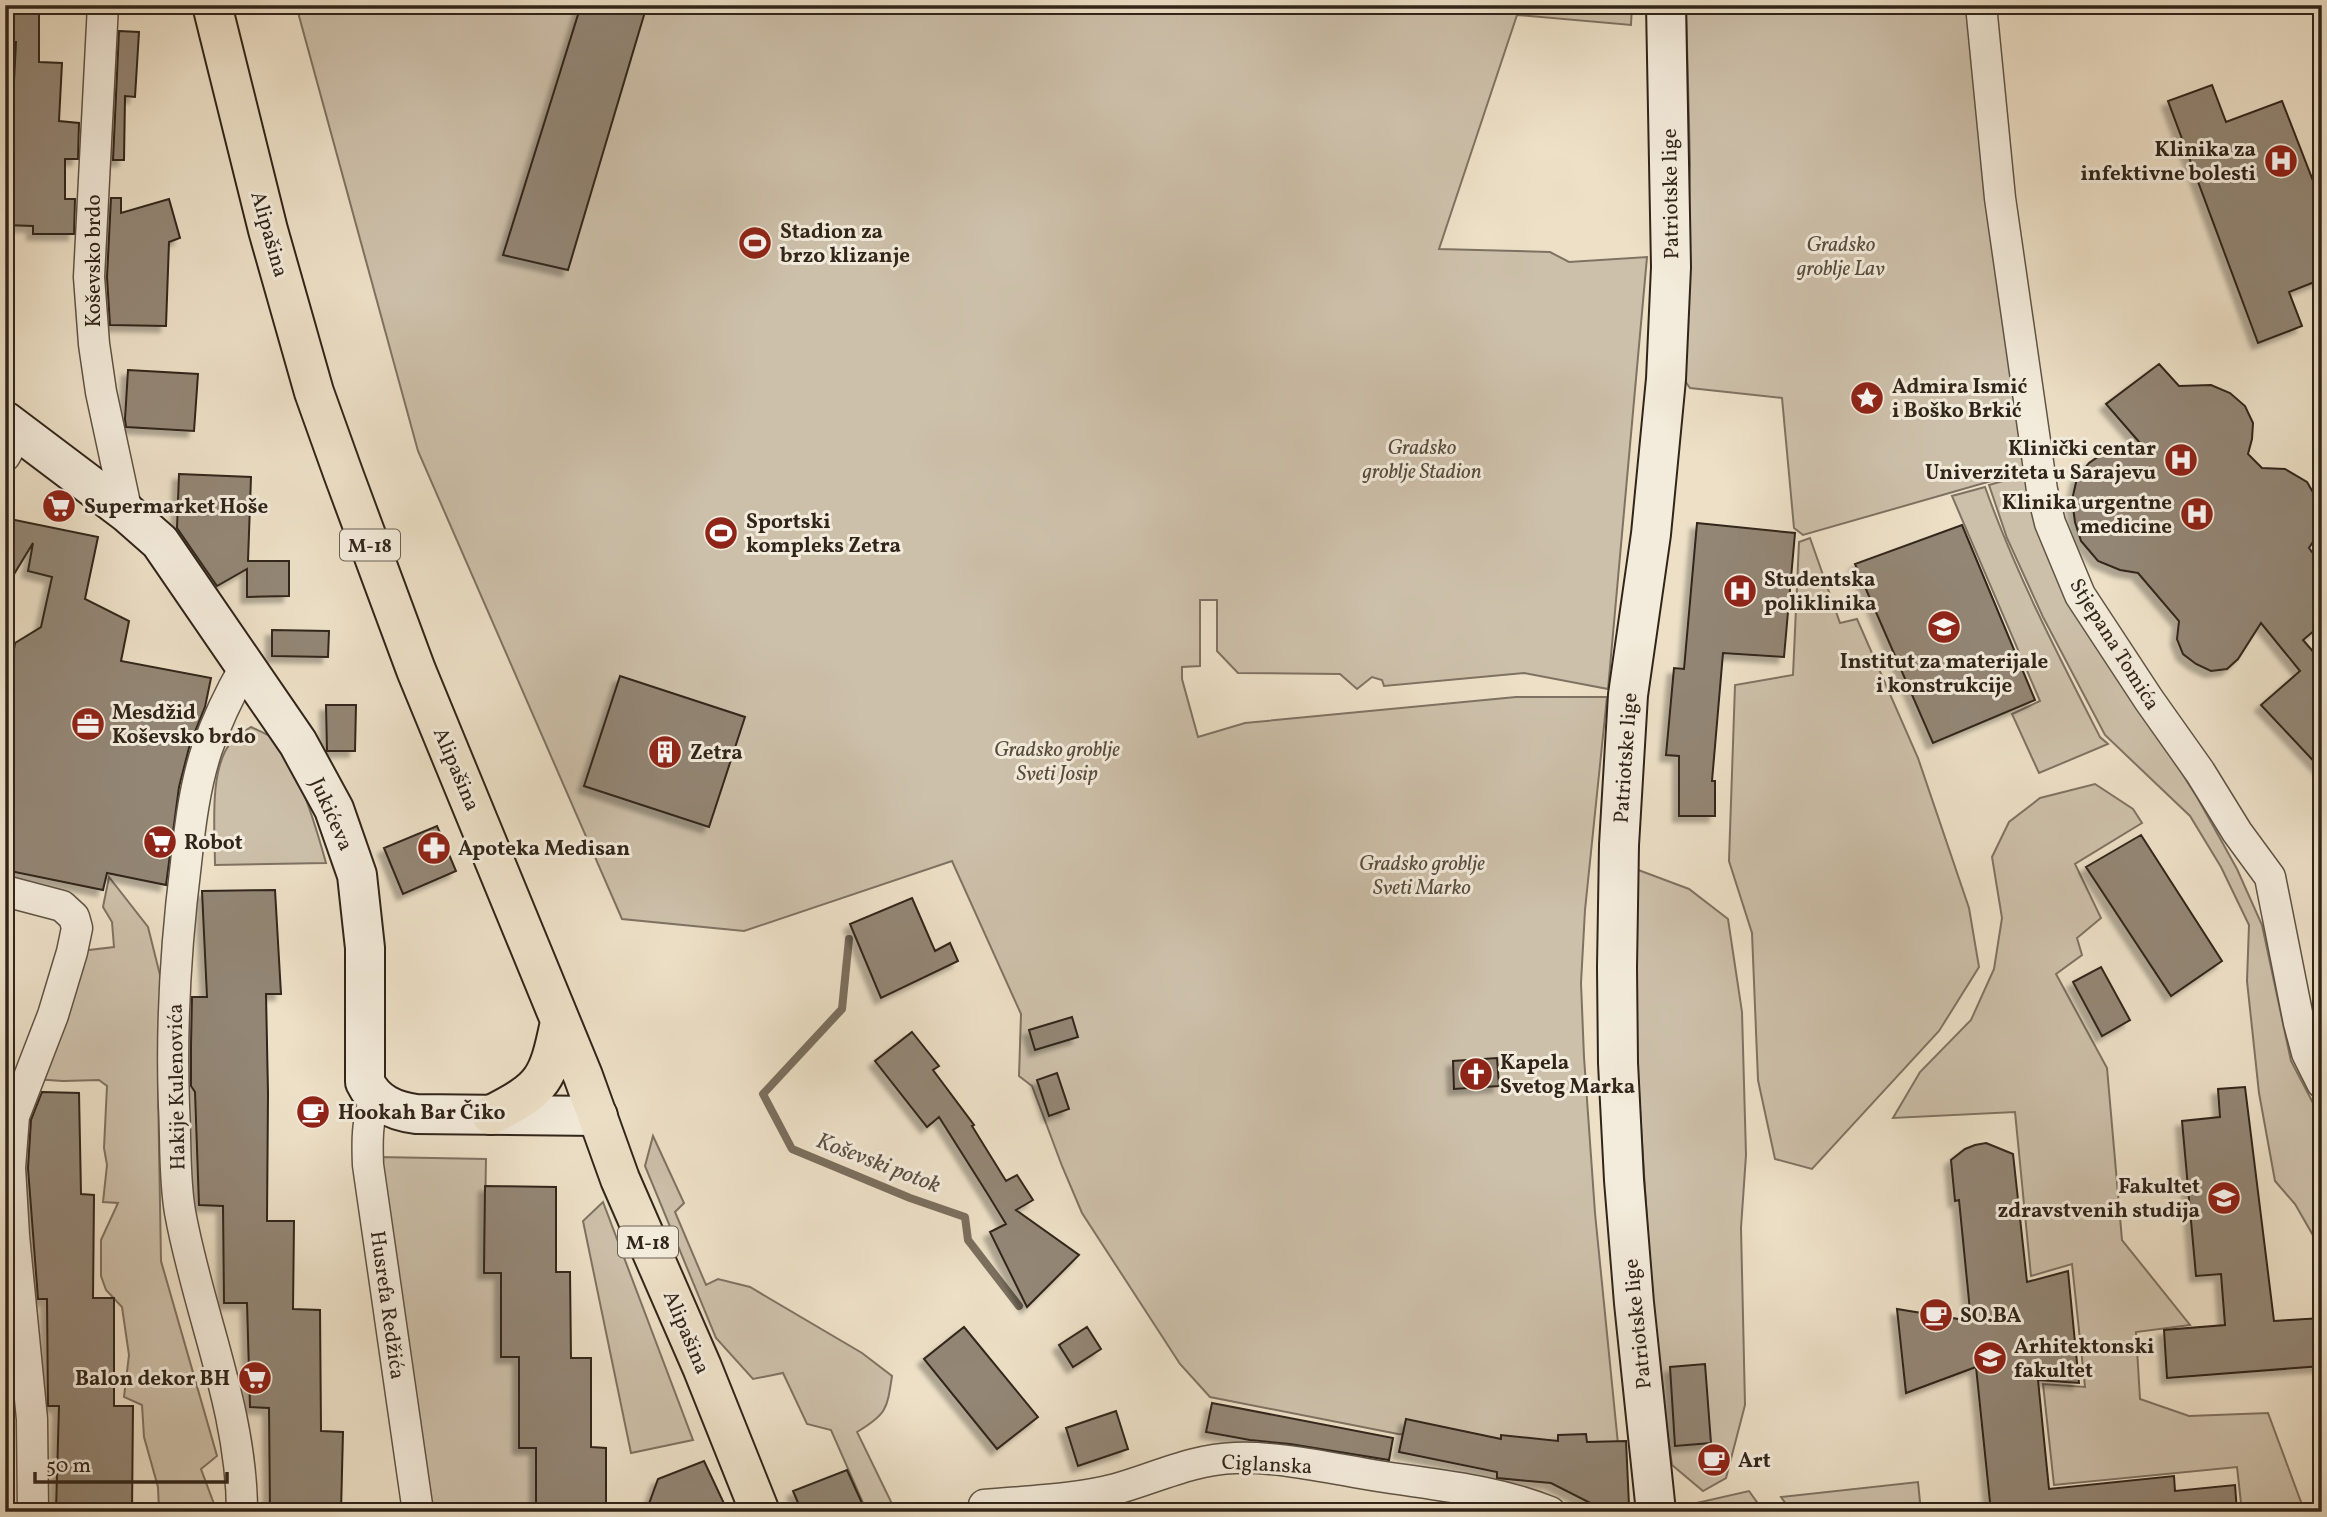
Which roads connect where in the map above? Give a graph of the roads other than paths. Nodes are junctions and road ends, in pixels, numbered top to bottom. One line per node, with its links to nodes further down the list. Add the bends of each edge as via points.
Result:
1 (103, 5): 6 (street, Koševsko brdo, via 89,277 101,392)
2 (212, 5): 9 (main road, Alipašina / M-18, via 314,392 416,670)
3 (1666, 5): 20 (street, Patriotske lige, via 1671,267 1666,379 1629,695 1617,967 1624,1180)
4 (1981, 5): 10 (street, Stjepana Tomića, via 2000,198 2050,523 2080,595 2270,877 2299,1023)
5 (10, 436): 6 (street, Jukićeva)
6 (127, 513): 7 (street, Jukićeva, via 160,542)
7 (245, 667): 11 (street, Jukićeva, via 298,743 334,809 357,875 365,948 365,1082); 16 (street, Hakije Kulenovića, via 206,751 191,817 179,908 172,1051 180,1210 230,1413)
8 (5, 891): 15 (street, via 62,906 74,917 77,928 53,1015 14,1116 10,1168 32,1419)
9 (560, 1022): 12 (main road, via 552,1061 540,1082 524,1098); 13 (main road, Alipašina / M-18)
10 (2322, 1083)
11 (375, 1098): 12 (street, via 401,1112); 17 (street, Husrefa Redžića, via 366,1135 368,1165)
12 (491, 1115): 13 (street)
13 (598, 1116): 18 (main road, Alipašina / M-18)
14 (984, 1506): 19 (street, Ciglanska, via 1086,1495 1203,1462 1235,1458 1433,1485 1529,1503)
15 (33, 1512)
16 (242, 1512)
17 (418, 1512)
18 (760, 1512)
19 (1550, 1512)
20 (1656, 1512)

